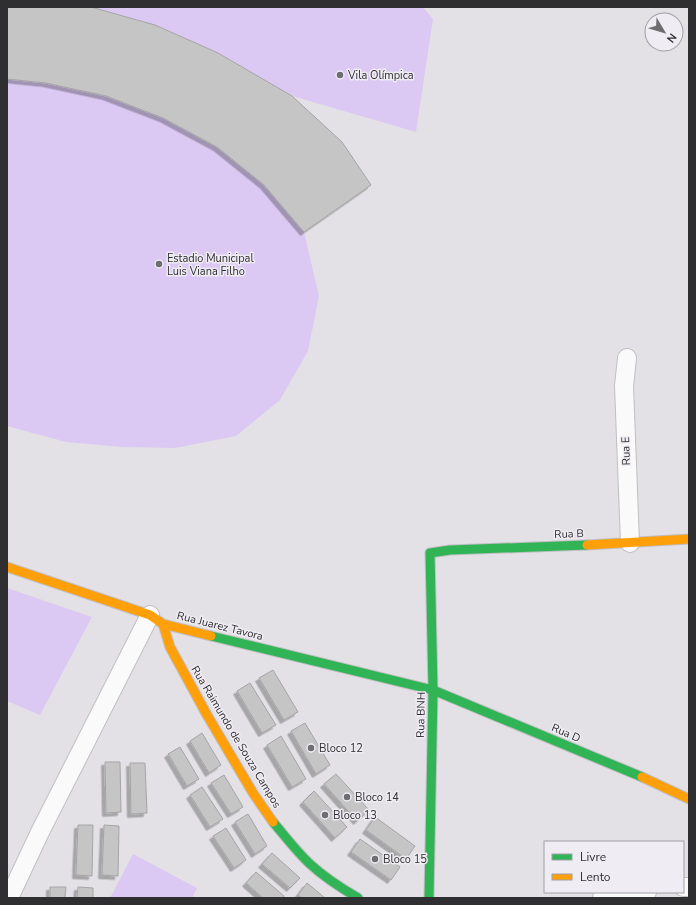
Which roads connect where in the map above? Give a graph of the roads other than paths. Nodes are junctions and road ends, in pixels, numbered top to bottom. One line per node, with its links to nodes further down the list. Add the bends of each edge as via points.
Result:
1 (627, 358): 3 (street, Rua E, via 624,393)
2 (689, 539): 3 (street, Rua B)
3 (630, 543): 4 (street, Rua B)
4 (450, 550): 7 (street, Rua BNH, via 430,553)
5 (7, 567): 6 (street, Rua Juarez Tavora)
6 (157, 620): 7 (street, Rua Juarez Tavora); 10 (street, via 40,832); 11 (street, Rua Raimundo de Souza Campos, via 207,715 272,820 310,864)
7 (433, 690): 8 (street, Rua D, via 643,777); 12 (street, Rua BNH)
8 (689, 800)
9 (640, 893): 13 (street)
10 (9, 898)
11 (358, 898)
12 (430, 898)
13 (602, 898)

